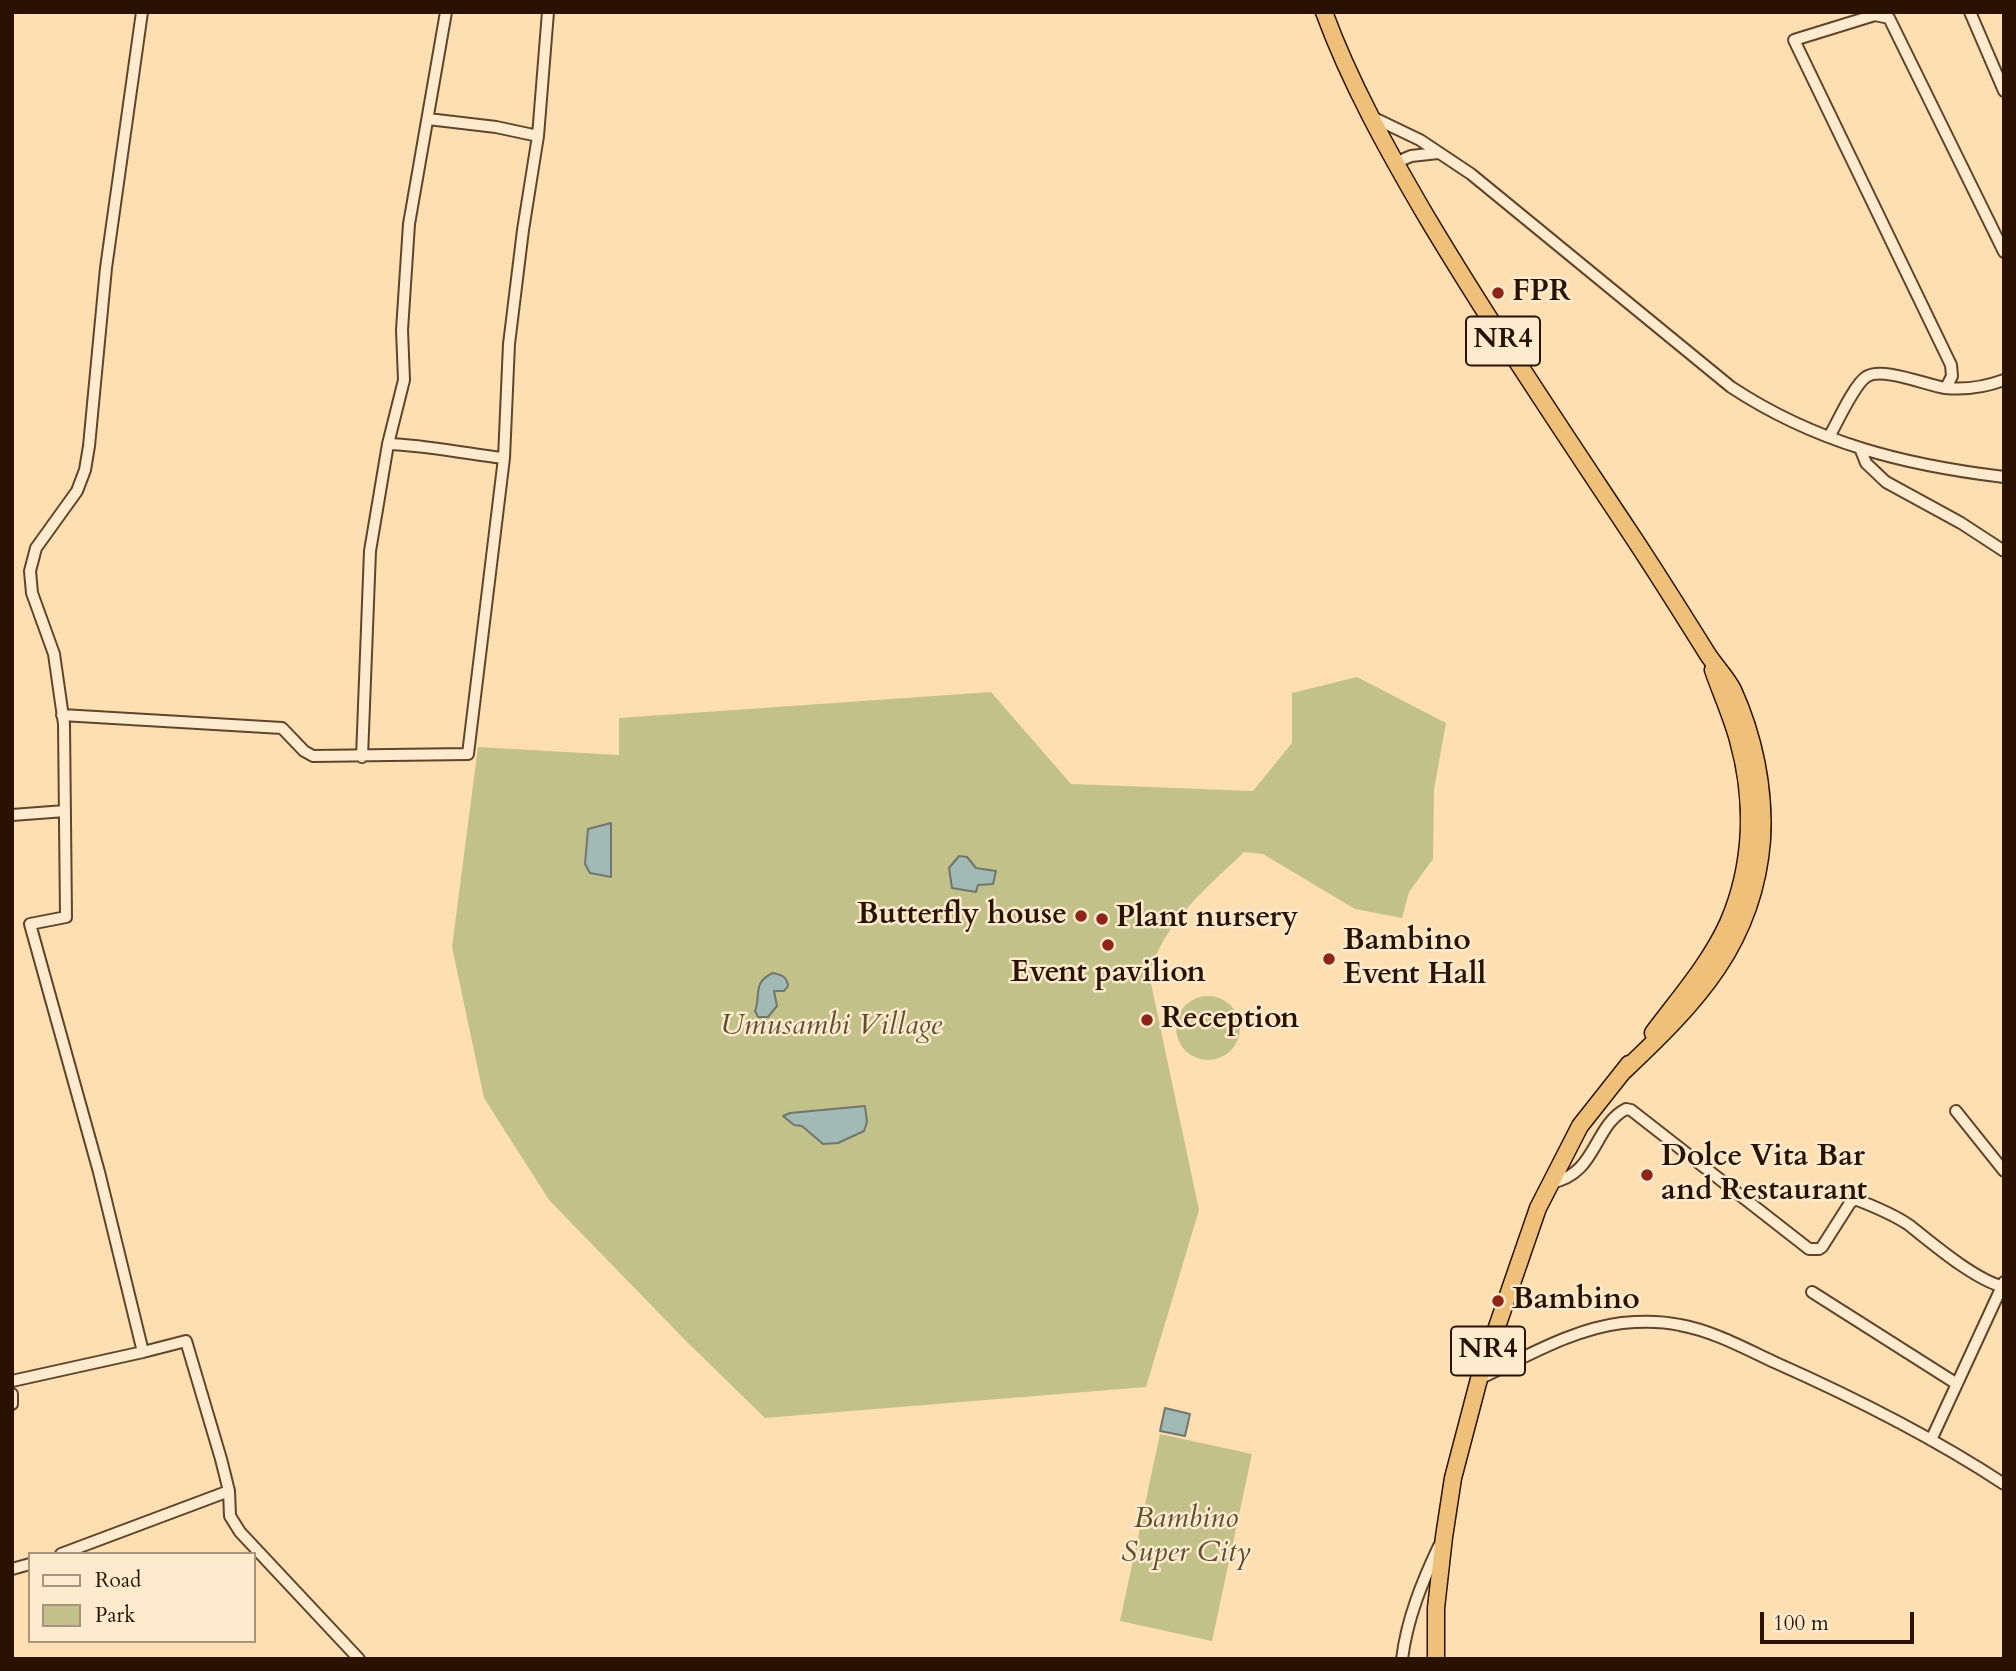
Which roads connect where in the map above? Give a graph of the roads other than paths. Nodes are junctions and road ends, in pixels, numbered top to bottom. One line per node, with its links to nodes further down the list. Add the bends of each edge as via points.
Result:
1 (142, 12): 21 (street, via 106,268 85,470 77,491 36,548 30,571 32,593 54,654)
2 (446, 12): 8 (street)
3 (548, 12): 9 (street)
4 (1970, 12): 6 (street)
5 (1326, 13): 7 (highway, NR4)
6 (2004, 92)
7 (1372, 117): 10 (street); 11 (highway, NR4)
8 (428, 119): 9 (street); 16 (street, via 409,224 402,330 404,380)
9 (538, 136): 18 (street, via 509,344)
10 (1438, 152): 11 (street); 15 (street, via 1731,387 1789,422)
11 (1395, 163): 27 (highway, NR4, via 1475,299 1732,687 1759,774 1762,839 1757,873 1746,911 1717,970 1698,997 1624,1071 1580,1126)
12 (2004, 253): 14 (street, via 1889,18 1875,15 1794,40 1951,365)
13 (2004, 380): 14 (street)
14 (1946, 388): 15 (street, via 1870,374)
15 (1829, 437): 17 (street)
16 (388, 444): 18 (street); 22 (street, via 370,551)
17 (1860, 448): 19 (street, via 1931,467); 20 (street, via 1866,463 1886,482)
18 (504, 458): 22 (street, via 468,754)
19 (2004, 477)
20 (2004, 551)
21 (62, 715): 22 (street, via 282,729 309,755); 23 (street)
22 (362, 757)
23 (65, 811): 24 (street); 30 (street, via 66,917 30,924)
24 (12, 815)
25 (1956, 1111): 26 (street)
26 (2004, 1171)
27 (1550, 1183): 28 (street, via 1565,1180 1580,1168 1613,1119 1631,1110 1802,1245 1815,1250 1822,1247 1855,1199 1908,1224 1931,1244); 31 (highway, NR4)
28 (2003, 1285): 33 (street)
29 (1812, 1292): 33 (street)
30 (143, 1352): 32 (street); 38 (street, via 186,1341)
31 (1479, 1379): 36 (street, via 1590,1330 1622,1323 1679,1325 1800,1373); 39 (highway, NR4, via 1453,1478)
32 (12, 1381)
33 (1957, 1384): 36 (street)
34 (12, 1394): 35 (street)
35 (12, 1404)
36 (1931, 1440): 37 (street)
37 (2004, 1484)
38 (229, 1492): 40 (street); 41 (street, via 230,1516 240,1532)
39 (1444, 1537): 42 (street, via 1421,1583); 43 (highway, NR4)
40 (66, 1552)
41 (359, 1659)
42 (1402, 1659)
43 (1436, 1659)

